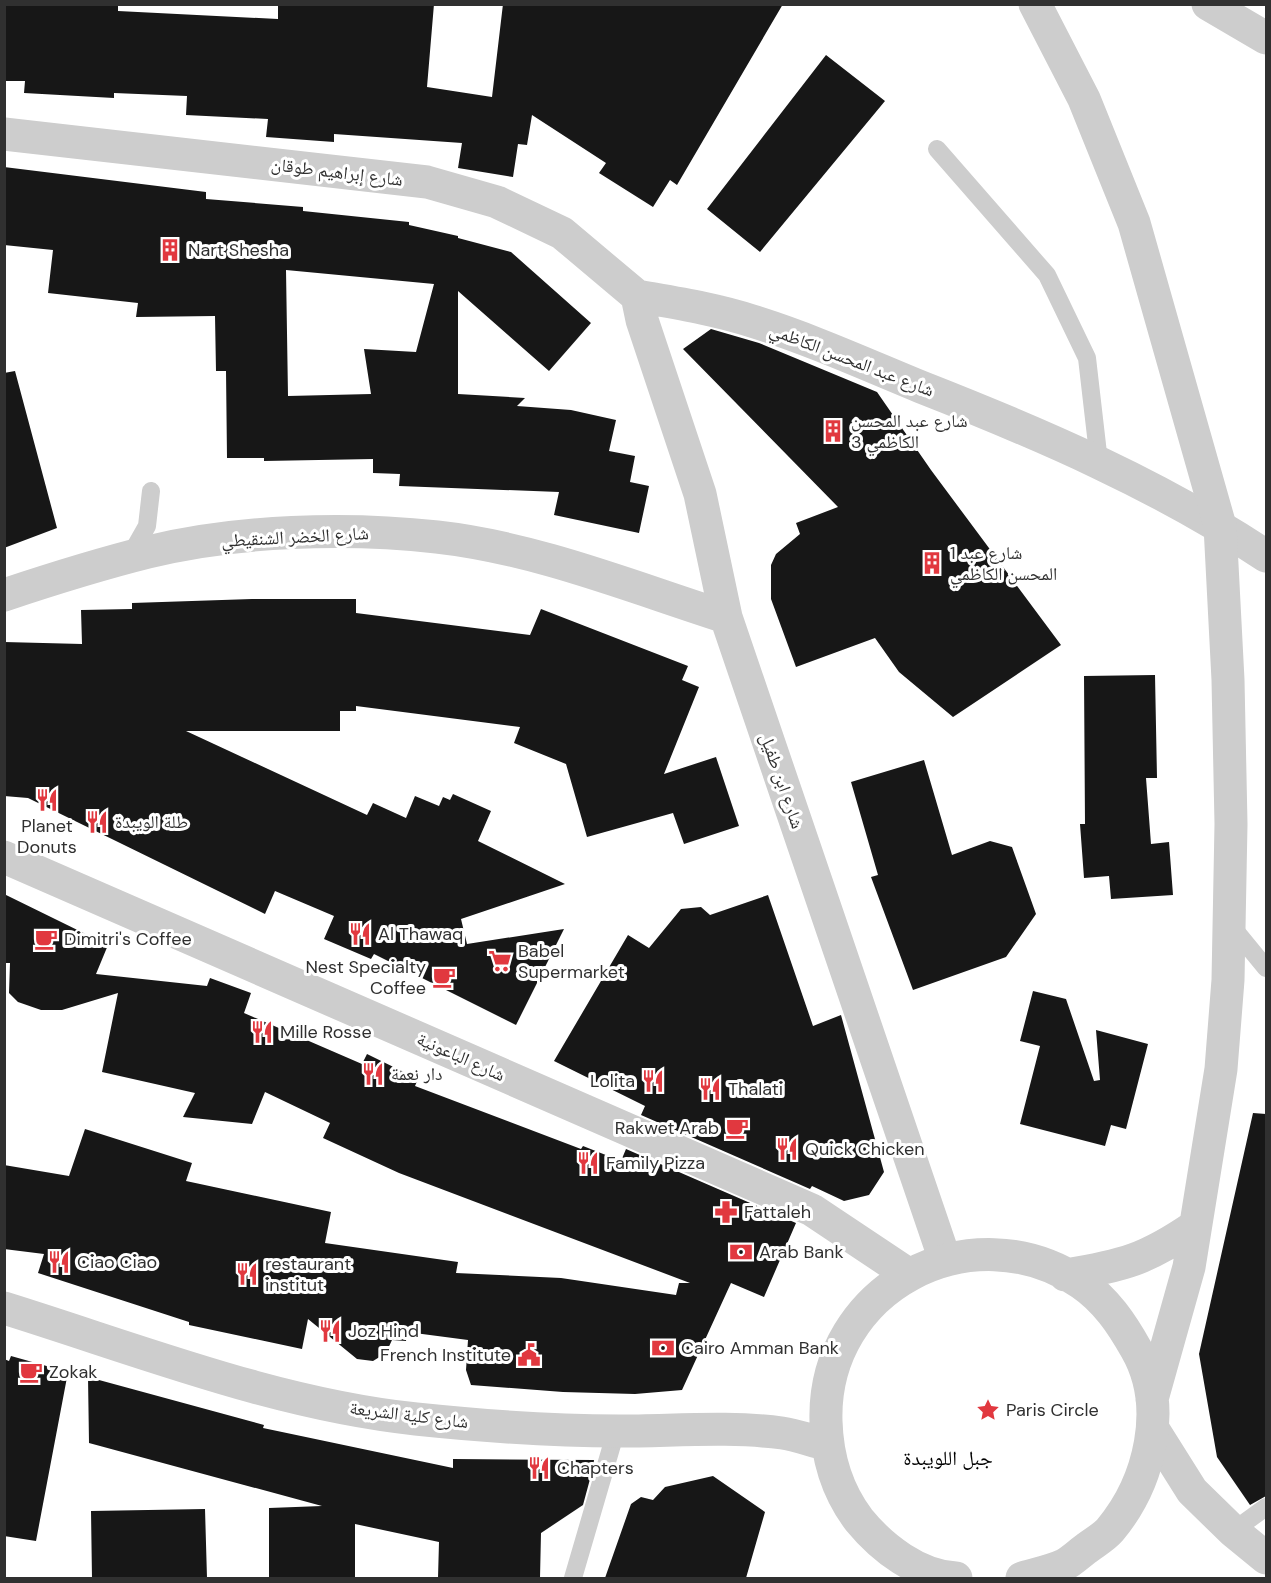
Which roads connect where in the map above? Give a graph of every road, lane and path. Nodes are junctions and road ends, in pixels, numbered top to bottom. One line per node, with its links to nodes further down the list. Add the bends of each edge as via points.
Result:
1 (1035, 4): 9 (street, via 1084,99 1134,223)
2 (1208, 4): 3 (street)
3 (1266, 38)
4 (4, 134): 6 (street, شارع إبراهيم طوقان, via 427,182 497,202 562,233)
5 (937, 149): 7 (lane, via 1047,275 1087,358)
6 (637, 296): 7 (street, شارع عبد المحسن الكاظمي, via 752,321 989,413); 13 (street, شارع ابن طفيل, via 700,494)
7 (1099, 462): 9 (street, شارع عبد المحسن الكاظمي)
8 (151, 491): 11 (lane, via 147,526)
9 (1220, 526): 10 (street, شارع عبد المحسن الكاظمي); 15 (street, via 1228,680)
10 (1266, 556)
11 (129, 558): 12 (street, شارع الخضر الشنقيطي); 13 (street, شارع الخضر الشنقيطي, via 248,536 346,531 439,537 547,559)
12 (4, 595)
13 (726, 617): 18 (street, شارع ابن طفيل)
14 (4, 857): 19 (street, شارع الباعونية, via 812,1210)
15 (1229, 922): 16 (lane); 17 (street, via 1221,1069)
16 (1266, 968)
17 (1195, 1226): 20 (street, via 1142,1259); 22 (street, via 1189,1268)
18 (945, 1260): 19 (street); 20 (street, via 992,1254 1039,1262)
19 (908, 1274): 24 (street, via 866,1307 837,1351 825,1401)
20 (1065, 1275): 22 (street, via 1082,1283 1118,1316 1142,1359)
21 (4, 1308): 23 (street, شارع كلية الشريعة, via 165,1360 349,1409 414,1419)
22 (1153, 1414): 26 (street, via 1192,1491); 30 (street, via 1140,1484 1109,1531 1065,1565)
23 (616, 1431): 24 (street, شارع كلية الشريعة, via 783,1433); 28 (lane)
24 (826, 1444): 29 (street, via 844,1500 873,1537 911,1565)
25 (1266, 1507): 26 (lane)
26 (1233, 1532): 27 (street)
27 (1266, 1558)
28 (573, 1578)
29 (947, 1578)
30 (1022, 1578)

